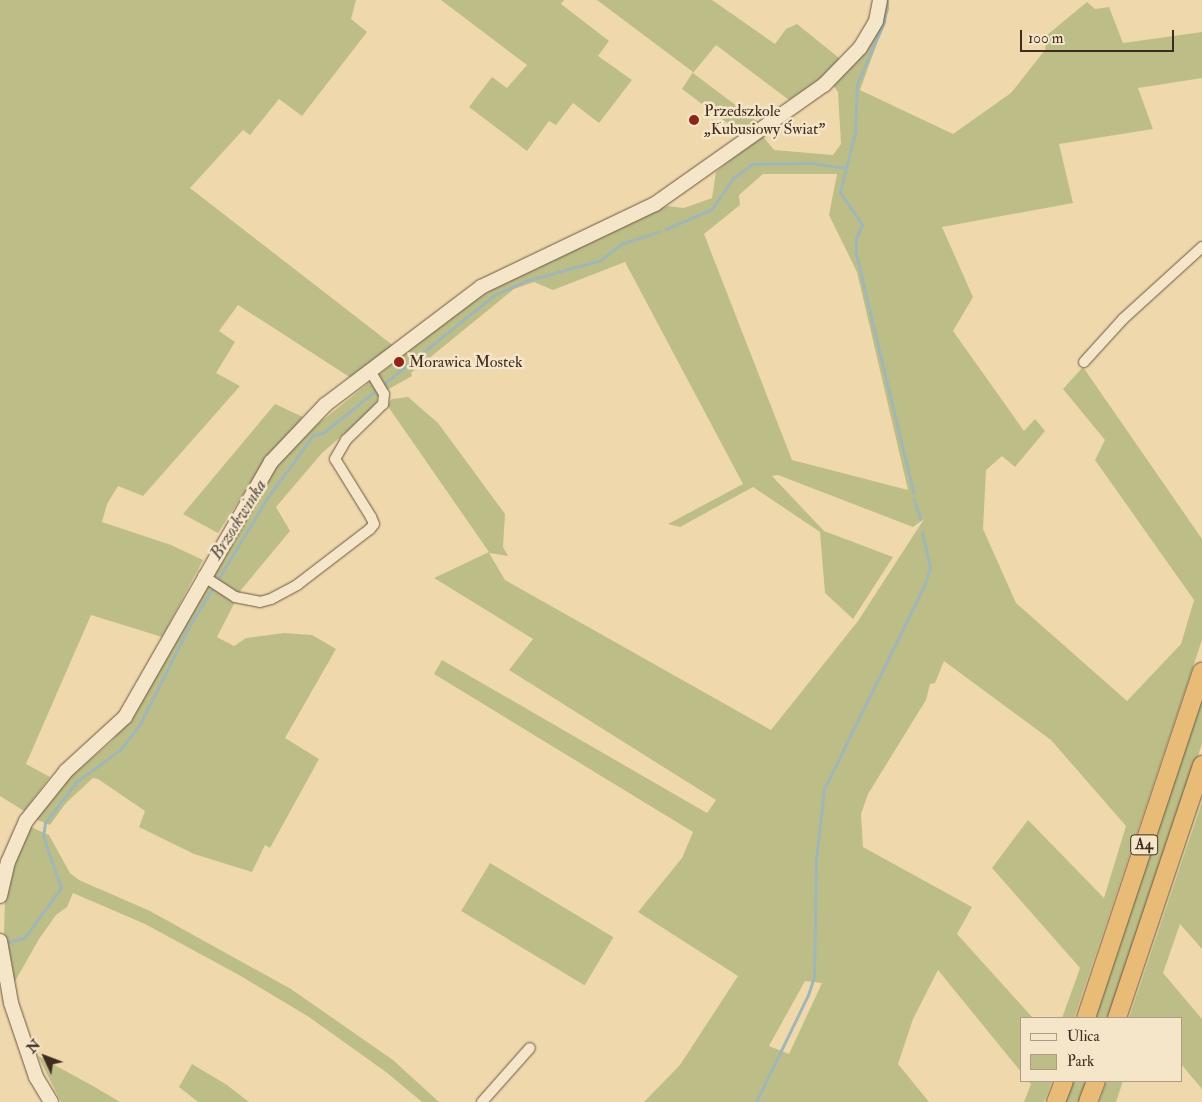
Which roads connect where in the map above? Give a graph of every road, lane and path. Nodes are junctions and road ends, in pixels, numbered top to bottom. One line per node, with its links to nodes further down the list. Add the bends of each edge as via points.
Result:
1 (880, 0): 4 (street, via 876,20 860,48 824,85 655,204 481,287)
2 (1202, 247): 3 (street, via 1123,319)
3 (1084, 362)
4 (373, 376): 5 (street, via 325,405 271,462); 5 (street, via 382,392 378,412 346,440 335,459 371,517 374,524 370,529 297,585 271,600 260,602 235,597)
5 (206, 579): 8 (street, via 125,717 66,771 26,821 8,862)
6 (1202, 672): 11 (highway, A4)
7 (1202, 765): 12 (highway, A4)
8 (0, 896)
9 (0, 941): 10 (street)
10 (1, 956): 16 (street, via 28,1053)
11 (1086, 1017)
12 (1117, 1017)
13 (530, 1048): 17 (street)
14 (1064, 1082): 18 (highway)
15 (1096, 1082): 19 (highway)
16 (50, 1102)
17 (482, 1102)
18 (1056, 1102)
19 (1088, 1102)

